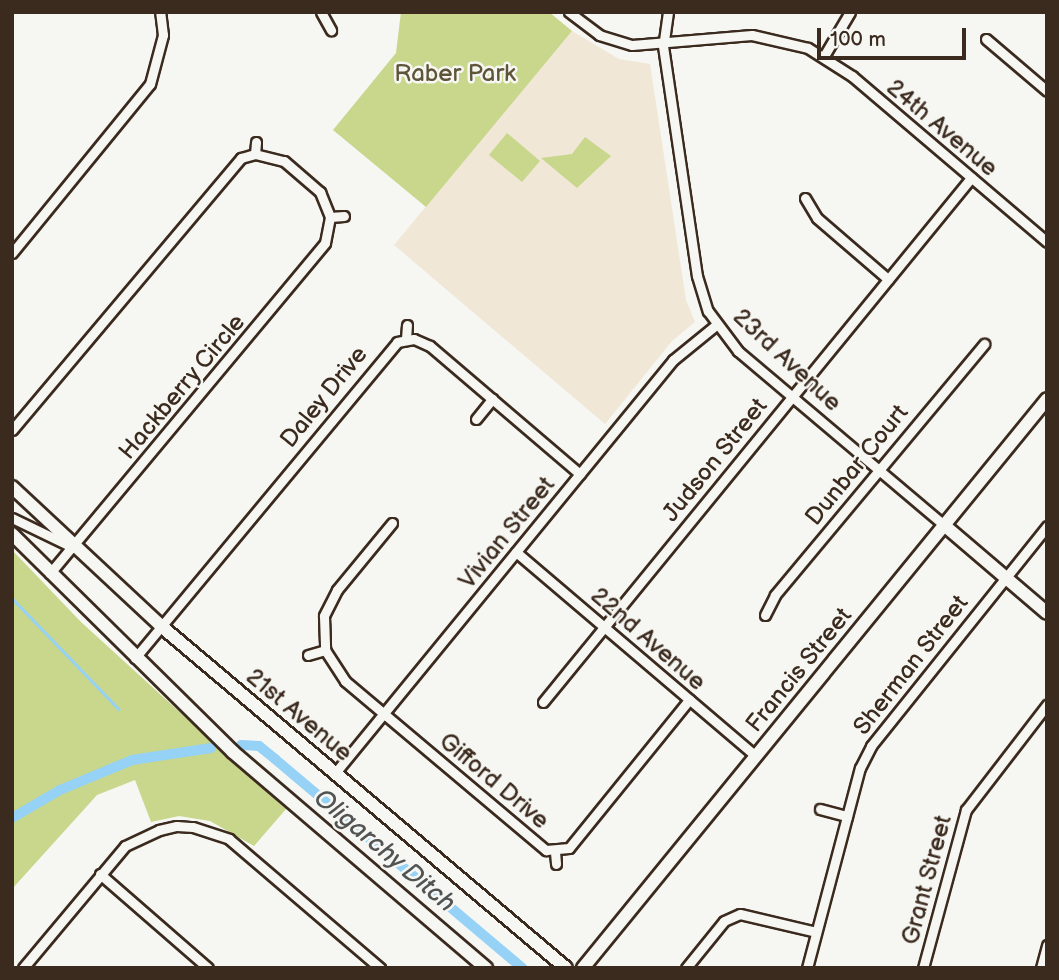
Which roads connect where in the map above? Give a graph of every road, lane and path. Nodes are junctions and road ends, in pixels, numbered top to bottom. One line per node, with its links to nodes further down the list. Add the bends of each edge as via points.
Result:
1 (160, 12): 18 (street, via 163,35 150,83)
2 (321, 12): 6 (street)
3 (569, 12): 8 (street, 24th Avenue, via 616,42)
4 (668, 12): 8 (street, 23rd Avenue)
5 (850, 12): 9 (street)
6 (331, 30)
7 (986, 39): 10 (street)
8 (663, 46): 9 (street, 24th Avenue, via 752,35 791,42); 20 (street, 23rd Avenue, via 697,276)
9 (824, 56): 13 (street, 24th Avenue)
10 (1047, 91)
11 (256, 142): 12 (street)
12 (255, 154): 16 (street, via 284,161 303,176 320,192); 28 (street, via 230,167)
13 (971, 178): 17 (street, 24th Avenue); 19 (street, Judson Street)
14 (806, 198): 19 (street, via 817,218)
15 (344, 216): 16 (street)
16 (330, 217): 37 (street, Hackberry Circle, via 325,243)
17 (1047, 242)
18 (12, 253)
19 (888, 278): 24 (street, Judson Street)
20 (716, 325): 24 (street, 23rd Avenue, via 738,351); 30 (street, Vivian Street, via 673,360)
21 (407, 326): 22 (street)
22 (406, 339): 25 (street, via 430,346); 43 (street, Daley Drive, via 390,347)
23 (984, 344): 29 (street, Dunbar Court)
24 (792, 396): 29 (street, 23rd Avenue); 44 (street, Judson Street)
25 (492, 399): 27 (street); 30 (street)
26 (1047, 399): 34 (street, Francis Street)
27 (475, 419)
28 (12, 430)
29 (878, 469): 34 (street, 23rd Avenue); 42 (street, Dunbar Court, via 775,595)
30 (580, 474): 38 (street, Vivian Street)
31 (12, 487): 37 (street, 21st Avenue)
32 (12, 519): 37 (street)
33 (392, 523): 45 (street, via 337,590 324,616)
34 (944, 525): 40 (street, 23rd Avenue); 52 (street, Francis Street)
35 (1047, 526): 40 (street, Sherman Street)
36 (12, 534): 39 (street)
37 (74, 548): 39 (street, Hackberry Circle); 43 (street, 21st Avenue)
38 (516, 552): 44 (street, 22nd Avenue); 51 (street, Vivian Street)
39 (50, 573): 47 (street)
40 (1005, 577): 41 (street, 23rd Avenue); 55 (street, Sherman Street, via 871,746)
41 (1047, 613)
42 (765, 615)
43 (161, 626): 47 (street, Daley Drive); 53 (street, 21st Avenue)
44 (604, 627): 48 (street, 22nd Avenue); 49 (street, Judson Street)
45 (325, 650): 46 (street); 51 (street, Gifford Drive, via 345,681)
46 (308, 655)
47 (135, 657): 65 (street, via 278,793)
48 (690, 700): 52 (street, 22nd Avenue); 56 (street, Gifford Drive, via 569,848)
49 (543, 702)
50 (1047, 705): 70 (street, Grant Street, via 966,810)
51 (384, 714): 53 (street, Vivian Street); 56 (street, Gifford Drive, via 546,850)
52 (756, 756): 67 (street, Francis Street)
53 (335, 773): 66 (street, 21st Avenue)
54 (820, 809): 55 (street)
55 (847, 816): 59 (street, Sherman Street)
56 (555, 852): 57 (street)
57 (556, 864)
58 (100, 874): 61 (street); 63 (street); 64 (street, via 137,838 177,826 214,832 229,839)
59 (816, 932): 68 (street, via 740,914 724,922); 69 (street, Sherman Street)
60 (1047, 945): 71 (street)
61 (26, 964): 62 (street)
62 (37, 968)
63 (208, 968)
64 (380, 968)
65 (486, 968)
66 (566, 968)
67 (583, 968)
68 (685, 968)
69 (807, 968)
70 (923, 968)
71 (1041, 968)

